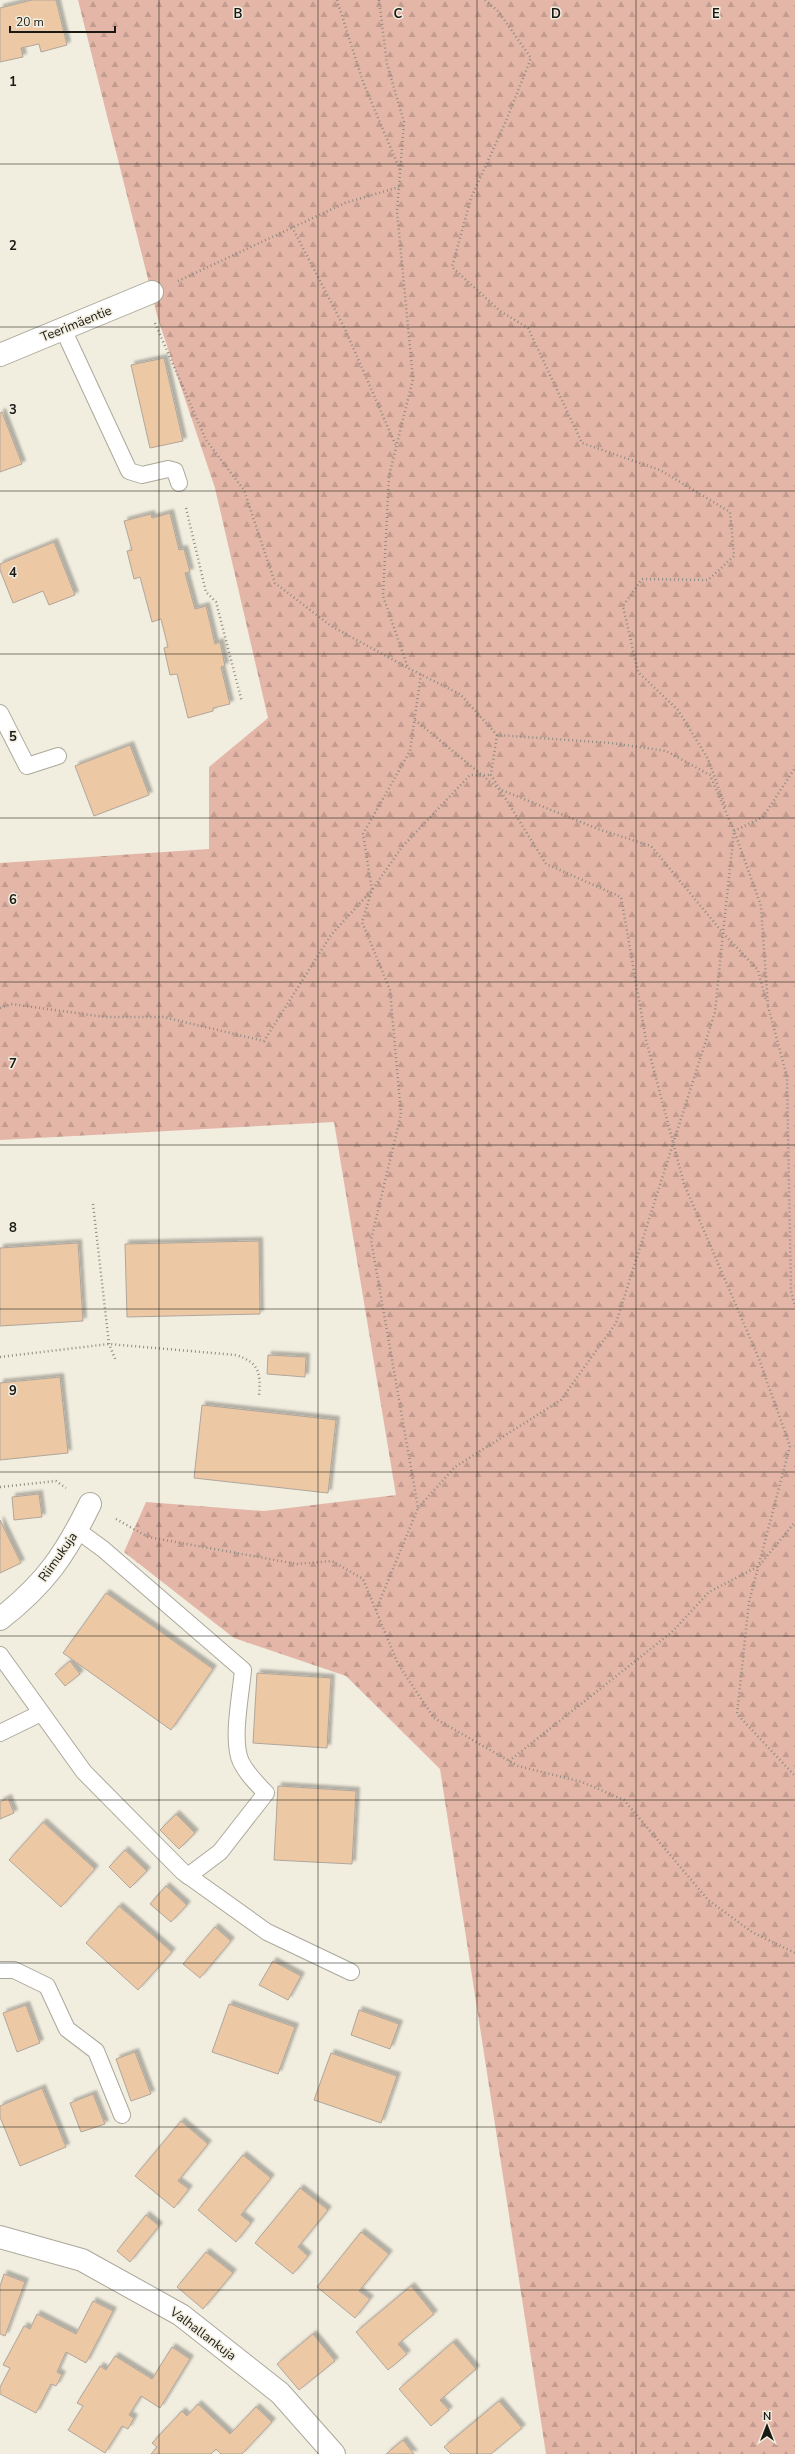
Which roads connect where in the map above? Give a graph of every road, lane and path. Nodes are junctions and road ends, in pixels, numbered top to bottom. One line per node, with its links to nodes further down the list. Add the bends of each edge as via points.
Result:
1 (337, 0): 4 (path, via 362,82)
2 (379, 0): 4 (path, via 387,64 404,122)
3 (485, 0): 25 (path, via 498,11 531,58 471,198 452,267 500,311 528,328 582,443 660,470 730,512 734,556 708,580 642,579 623,606 638,672 678,710 705,753)
4 (400, 170): 5 (path)
5 (399, 188): 6 (path, via 345,203); 11 (path, via 398,211 413,379)
6 (292, 227): 7 (path); 11 (path, via 345,329)
7 (152, 292): 8 (street, Teerimäentie)
8 (118, 307): 9 (street, Teerimäentie); 14 (path, via 155,322 206,440 244,490 275,583 330,626)
9 (64, 329): 10 (street, Teerimäentie); 12 (lane, via 129,471 142,476 168,469 175,471)
10 (0, 355)
11 (396, 447): 14 (path, via 389,476 383,596)
12 (179, 482)
13 (186, 510): 16 (path, via 206,592 216,602)
14 (408, 668): 15 (path)
15 (421, 674): 18 (path); 19 (path, via 460,694)
16 (242, 702)
17 (0, 713): 20 (lane, via 27,766)
18 (415, 720): 22 (path); 26 (path, via 410,751 363,834)
19 (497, 735): 23 (path); 25 (path, via 611,743 666,751 710,775)
20 (58, 756)
21 (795, 768): 25 (path, via 763,817)
22 (483, 775): 23 (path); 24 (path); 26 (path, via 470,775 448,796 402,847)
23 (491, 775): 24 (path)
24 (499, 789): 27 (path, via 598,829 651,846); 30 (path, via 546,864 621,897 646,1040)
25 (734, 831): 27 (path); 28 (path, via 761,906)
26 (372, 890): 29 (path, via 330,935 264,1041 163,1017 105,1017 11,1004); 39 (path, via 362,922 390,990 401,1114 371,1240)
27 (723, 933): 28 (path, via 758,970); 30 (path, via 715,1012)
28 (768, 1006): 32 (path, via 787,1077 791,1291)
29 (0, 1008)
30 (673, 1143): 39 (path, via 616,1323 561,1400 455,1467); 42 (path, via 684,1184 759,1359 790,1446)
31 (93, 1204): 33 (path)
32 (795, 1306)
33 (110, 1344): 34 (path); 35 (path); 36 (path, via 236,1355 250,1359 257,1368)
34 (0, 1357)
35 (116, 1361)
36 (259, 1396)
37 (0, 1487): 38 (path, via 56,1481)
38 (90, 1504): 41 (street, Riimukuja); 43 (path, via 148,1536 297,1564 332,1561 363,1579)
39 (418, 1508): 43 (path)
40 (795, 1522): 42 (path)
41 (77, 1530): 44 (street, Riimukuja, via 46,1579); 50 (lane, via 103,1549 243,1670 237,1727 241,1761 266,1793 220,1852)
42 (759, 1566): 48 (path, via 709,1592 672,1632); 49 (path, via 749,1602 737,1714)
43 (376, 1610): 48 (path, via 398,1664 434,1718)
44 (0, 1619)
45 (0, 1655): 46 (lane)
46 (41, 1713): 47 (lane); 50 (lane, via 84,1772)
47 (0, 1733)
48 (509, 1761): 51 (path, via 518,1766 582,1782 624,1800 708,1900 752,1932)
49 (795, 1776)
50 (188, 1876): 53 (lane, via 267,1932)
51 (795, 1953)
52 (0, 1970): 54 (lane, via 14,1970 47,1986 67,2029 96,2051)
53 (351, 1972)
54 (122, 2116)
55 (0, 2237): 56 (street, Valhallankuja, via 82,2260 181,2315 280,2393)
56 (334, 2454)

